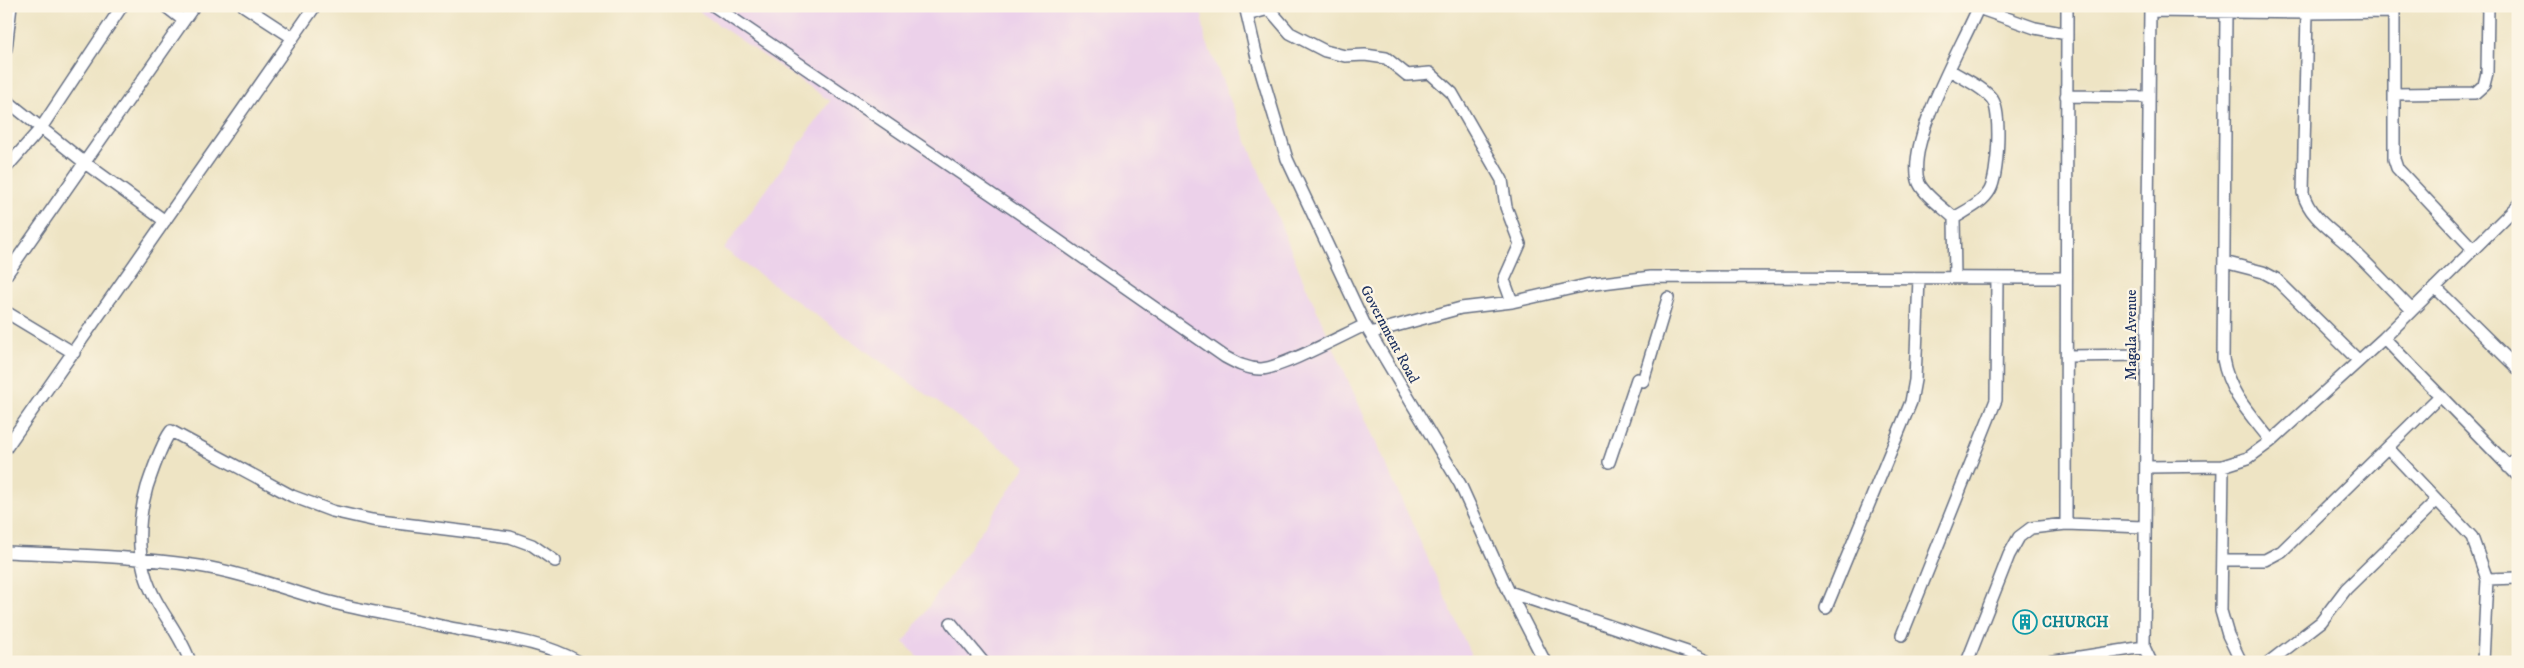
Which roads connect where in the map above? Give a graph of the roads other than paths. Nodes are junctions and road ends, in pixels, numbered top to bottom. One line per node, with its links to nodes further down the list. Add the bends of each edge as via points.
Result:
1 (11, 6): 19 (street)
2 (122, 6): 25 (street)
3 (165, 6): 16 (street)
4 (194, 6): 16 (street)
5 (244, 6): 18 (street)
6 (315, 6): 18 (street)
7 (714, 6): 43 (street, via 1242,366 1262,369)
8 (2067, 6): 17 (street)
9 (2488, 6): 21 (street, via 2487,72 2484,85 2475,94)
10 (1978, 7): 17 (street, via 2034,28); 20 (street)
11 (2150, 9): 14 (street); 23 (street, Magala Avenue)
12 (2394, 9): 15 (street); 21 (street)
13 (1246, 11): 40 (street, via 1271,11 1290,33 1325,51 1346,56 1386,58 1407,75 1430,73 1448,87 1502,180 1506,207 1520,244 1504,280); 43 (street, Government Road, via 1287,159)
14 (2226, 13): 15 (street); 32 (street)
15 (2307, 13): 41 (street, via 2302,193 2306,205)
16 (184, 20): 26 (street)
17 (2067, 34): 22 (street)
18 (293, 38): 30 (street)
19 (6, 49)
20 (1950, 70): 29 (street, via 1922,135 1917,164 1919,183); 29 (street, via 1983,90 1993,100 1997,112 1995,174 1991,189 1982,200)
21 (2394, 94): 31 (street, via 2394,159 2397,168)
22 (2066, 96): 23 (street); 37 (street)
23 (2148, 97): 46 (street, Magala Avenue)
24 (6, 100): 25 (street)
25 (41, 128): 26 (street); 27 (street)
26 (86, 163): 30 (street); 33 (street)
27 (6, 168)
28 (2518, 205): 31 (street)
29 (1954, 218): 34 (street)
30 (165, 221): 45 (street)
31 (2473, 249): 38 (street)
32 (2224, 262): 48 (street, via 2263,272 2276,279); 51 (street, via 2223,359 2226,378)
33 (6, 275)
34 (1955, 277): 35 (street); 36 (street)
35 (1919, 278): 40 (street, via 1651,278 1586,285); 70 (street, via 1915,380 1911,402)
36 (1997, 278): 37 (street); 72 (street, via 1996,400)
37 (2065, 278): 47 (street)
38 (2435, 287): 41 (street); 49 (street)
39 (1668, 298): 55 (street)
40 (1512, 302): 43 (street, via 1461,308)
41 (2411, 309): 44 (street)
42 (6, 312): 45 (street)
43 (1367, 329): 69 (street, Government Road, via 1460,484)
44 (2384, 338): 48 (street); 50 (street)
45 (74, 352): 52 (street)
46 (2145, 355): 47 (street); 57 (street, Magala Avenue)
47 (2067, 356): 61 (street)
48 (2358, 360): 51 (street)
49 (2518, 369)
50 (2440, 396): 53 (street); 58 (street)
51 (2270, 441): 56 (street, via 2248,458)
52 (6, 448)
53 (2388, 448): 60 (street); 66 (street, via 2282,551 2265,560)
54 (2518, 456): 58 (street)
55 (1609, 462)
56 (2223, 466): 57 (street); 66 (street)
57 (2146, 467): 62 (street, Magala Avenue)
58 (2508, 467): 59 (street)
59 (2518, 476)
60 (2438, 500): 68 (street, via 2472,537); 83 (street, via 2346,590 2321,622)
61 (2066, 524): 62 (street); 79 (street, via 2031,528 2019,537)
62 (2143, 526): 73 (street, Magala Avenue)
63 (6, 552): 64 (street)
64 (141, 560): 65 (street, via 141,508 150,478 169,433 173,431 262,481 332,511 372,520 510,537); 74 (street, via 156,600 178,634); 75 (street, via 199,566 258,579 329,602 536,645 561,652)
65 (555, 560)
66 (2222, 560): 82 (street, via 2221,611)
67 (2518, 578): 68 (street)
68 (2488, 579): 84 (street)
69 (1509, 592): 77 (street, Government Road); 78 (street)
70 (1826, 608)
71 (951, 623): 76 (street)
72 (1902, 635)
73 (2144, 648): 80 (street); 81 (street, Magala Avenue)
74 (190, 662)
75 (579, 662)
76 (983, 662)
77 (1545, 662)
78 (1709, 662)
79 (1967, 662)
80 (2048, 662)
81 (2151, 662)
82 (2241, 662)
83 (2269, 662)
84 (2482, 662)

